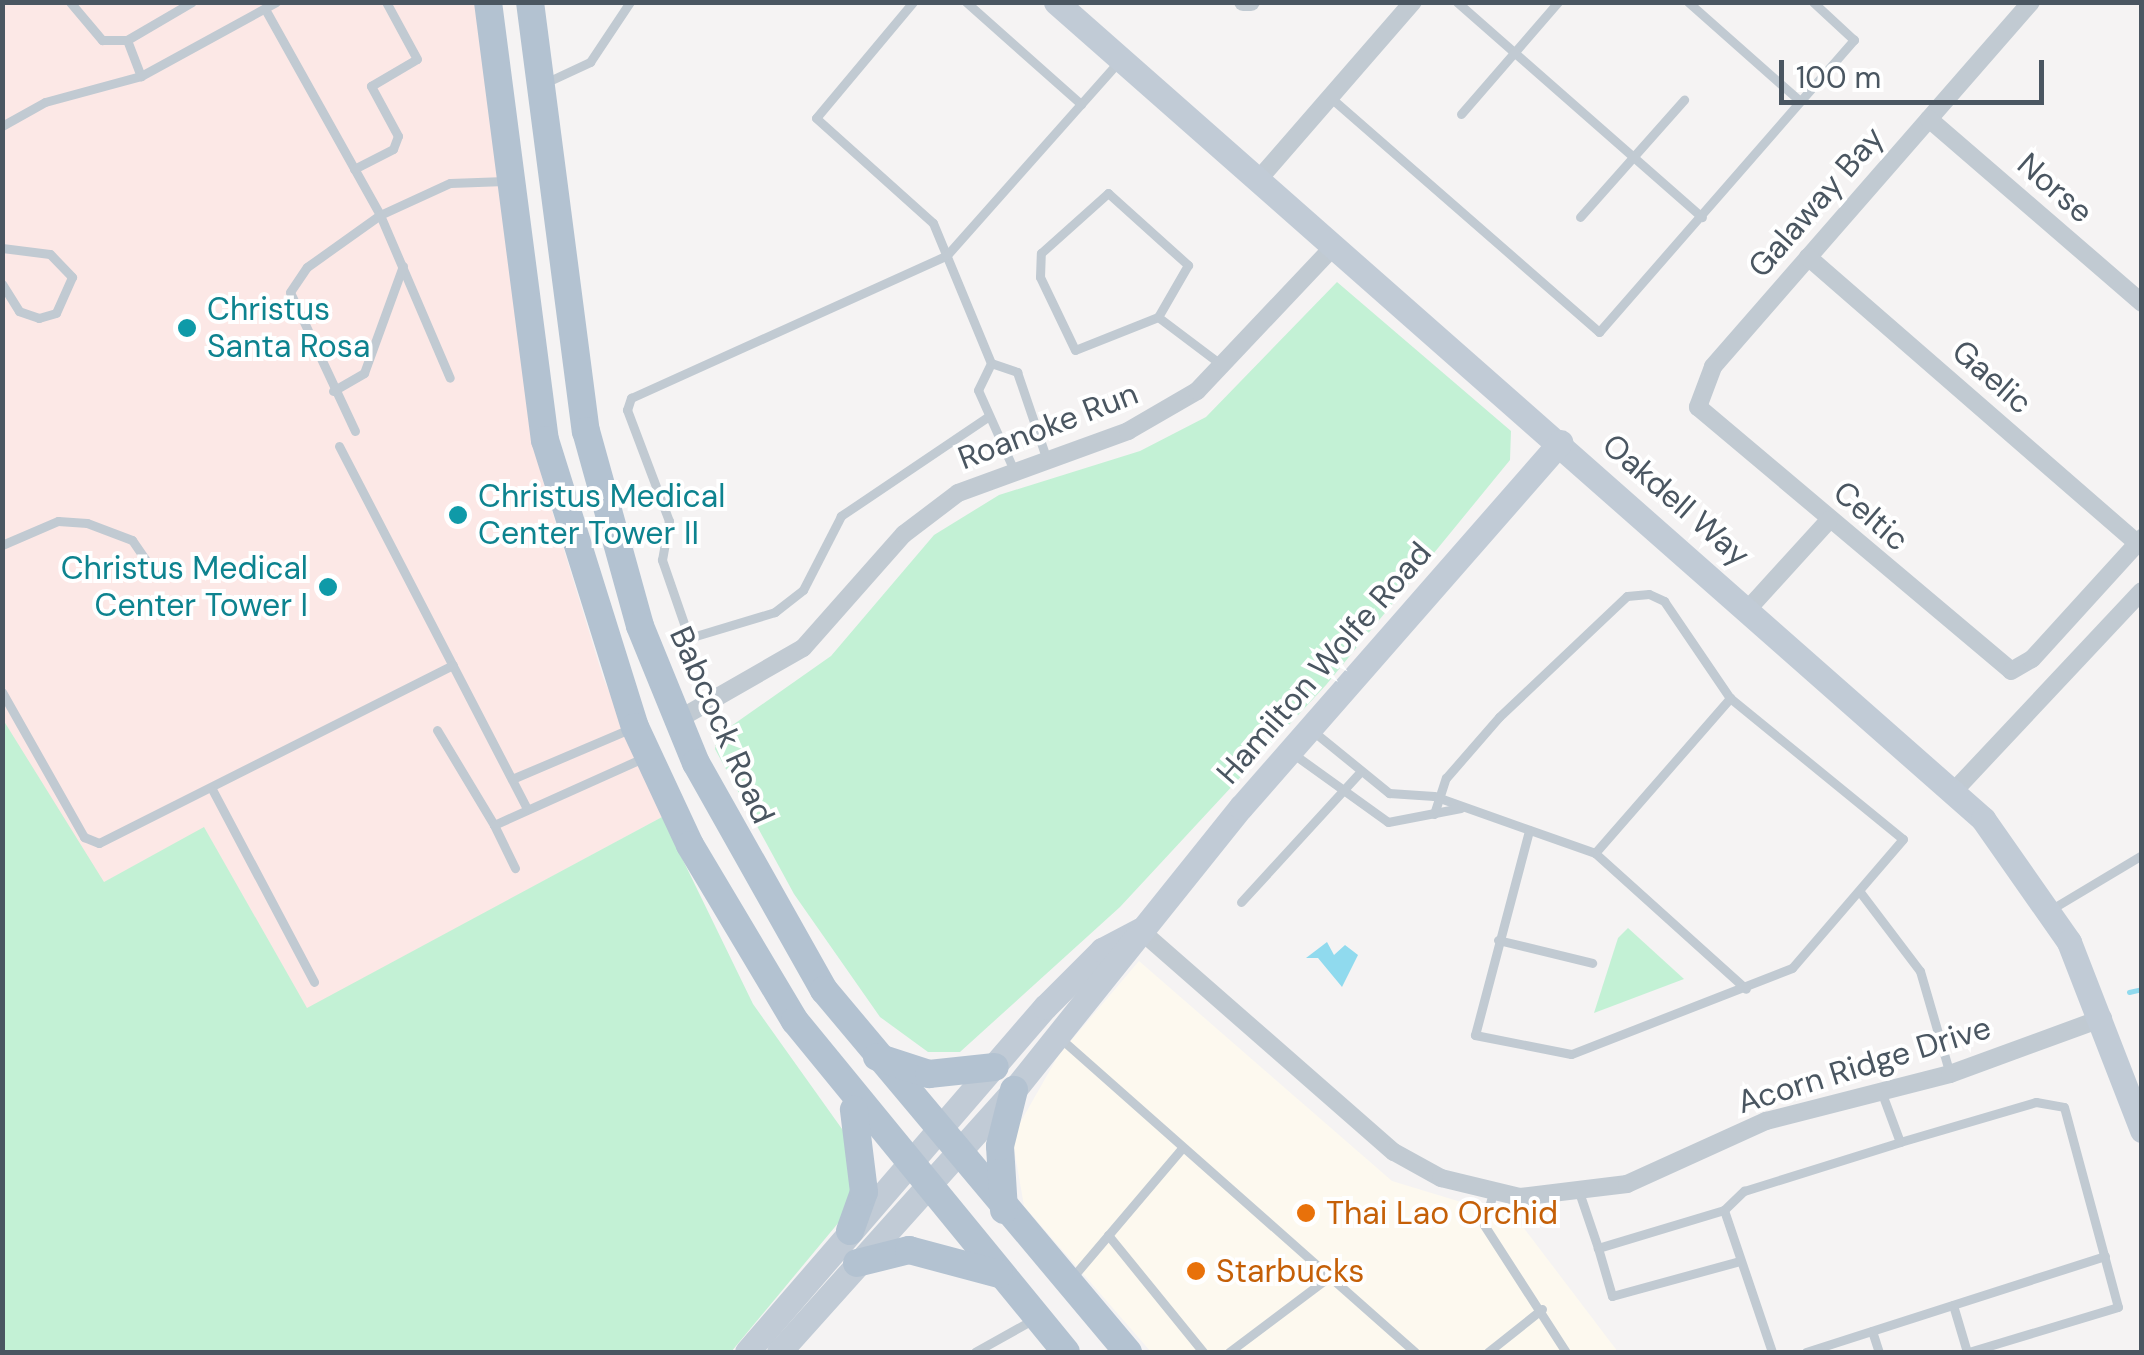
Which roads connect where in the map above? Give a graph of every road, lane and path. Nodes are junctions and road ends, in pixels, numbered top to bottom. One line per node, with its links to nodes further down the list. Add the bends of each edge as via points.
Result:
1 (70, 2): 18 (lane, via 102,40)
2 (192, 2): 18 (lane)
3 (276, 2): 17 (lane)
4 (386, 2): 31 (lane, via 417,59 370,86 398,136 393,149)
5 (488, 2): 33 (main road)
6 (530, 2): 22 (main road, Babcock Road)
7 (630, 2): 22 (lane, via 590,62)
8 (913, 2): 39 (lane, via 816,118 934,223)
9 (966, 2): 26 (lane)
10 (1413, 2): 23 (street)
11 (1456, 2): 19 (lane)
12 (1558, 2): 19 (lane)
13 (1688, 2): 25 (lane)
14 (1812, 2): 25 (lane, via 1854,40)
15 (2031, 2): 28 (street, Galaway Bay)
16 (1064, 5): 20 (street, Oakdell Way)
17 (265, 9): 21 (lane); 31 (lane)
18 (127, 40): 21 (lane)
19 (1514, 53): 27 (lane); 30 (lane)
20 (1121, 59): 26 (lane); 32 (street, Oakdell Way)
21 (141, 76): 29 (lane, via 45,102)
22 (539, 84): 45 (main road, Babcock Road)
23 (1332, 98): 32 (street); 36 (lane, via 1599,332)
24 (1684, 100): 30 (lane)
25 (1800, 101): 36 (lane)
26 (1080, 104): 39 (lane)
27 (1461, 114)
28 (1929, 119): 40 (street, Galaway Bay); 43 (street, Norse)
29 (2, 126)
30 (1634, 157): 35 (lane); 36 (lane)
31 (354, 169): 34 (lane)
32 (1258, 180): 37 (street, Oakdell Way)
33 (513, 181): 34 (lane, via 450,183); 46 (main road)
34 (380, 215): 41 (lane); 50 (lane, via 307,267 290,292)
35 (1580, 217)
36 (1702, 217)
37 (1334, 246): 48 (street, Roanoke Run); 54 (street, Oakdell Way)
38 (2, 248): 42 (lane, via 50,254 72,276 56,313 39,318 19,311)
39 (947, 255): 47 (lane); 52 (lane, via 631,398 627,410 669,520 662,560 688,638 775,612 803,590 841,516 917,473 942,444)
40 (1808, 257): 51 (street, Galaway Bay, via 1713,367); 59 (street, Gaelic)
41 (402, 266): 49 (lane); 50 (lane, via 364,373)
42 (2, 284)
43 (2142, 303)
44 (1158, 317): 44 (lane, via 1188,265 1108,193 1041,253 1040,277 1075,350); 48 (lane)
45 (573, 343): 46 (main road); 67 (main road, Babcock Road, via 612,538)
46 (529, 348): 68 (main road, via 568,524)
47 (991, 363): 52 (lane, via 978,376); 56 (lane, via 1017,372)
48 (1225, 368): 56 (street, Roanoke Run, via 1128,431)
49 (450, 378)
50 (333, 391): 53 (lane)
51 (1698, 402): 58 (street, Celtic)
52 (989, 416): 57 (lane)
53 (355, 432)
54 (1561, 442): 63 (street, Oakdell Way); 69 (street, Hamilton Wolfe Road)
55 (339, 446): 64 (lane)
56 (1046, 456): 57 (street, Roanoke Run)
57 (1012, 466): 67 (street, Roanoke Run, via 904,534 803,648)
58 (1829, 520): 59 (street, Celtic, via 2010,671 2032,659); 63 (street)
59 (2139, 540)
60 (2, 545): 61 (lane, via 58,521 87,522 132,540)
61 (156, 576)
62 (2142, 591): 76 (street)
63 (1749, 608): 76 (street, Oakdell Way)
64 (453, 665): 74 (lane); 75 (lane)
65 (2, 692): 75 (lane, via 84,836 120,840)
66 (1730, 698): 78 (lane, via 1664,601 1627,596 1499,717); 85 (lane); 88 (lane, via 1903,839)
67 (679, 719): 84 (main road, Babcock Road)
68 (635, 728): 72 (main road); 74 (lane); 84 (main road, via 664,737 706,826)
69 (1309, 728): 71 (street, Hamilton Wolfe Road); 73 (lane)
70 (437, 730): 82 (lane)
71 (1290, 751): 77 (lane); 91 (street, Hamilton Wolfe Road)
72 (647, 756): 79 (lane); 103 (main road, via 733,924)
73 (1360, 772): 77 (lane); 78 (lane, via 1389,793)
74 (512, 779): 79 (lane)
75 (214, 790): 94 (lane)
76 (1954, 791): 90 (street, Oakdell Way)
77 (1341, 795): 81 (lane, via 1388,822); 89 (lane)
78 (1434, 796): 80 (lane); 81 (lane)
79 (526, 806): 82 (lane)
80 (1464, 808): 81 (lane); 83 (lane)
81 (1434, 814)
82 (494, 825): 87 (lane)
83 (1529, 830): 85 (lane); 92 (lane)
84 (734, 840): 98 (main road, Babcock Road, via 824,990)
85 (1595, 852): 95 (lane)
86 (2142, 856): 90 (lane)
87 (515, 868)
88 (1860, 892): 95 (lane, via 1792,968); 100 (lane, via 1920,971)
89 (1242, 902)
90 (2050, 910): 96 (street, Oakdell Way)
91 (1140, 930): 97 (street, Hamilton Wolfe Road); 99 (street, Hamilton Wolfe Road, via 1102,950); 111 (street, Acorn Ridge Drive, via 1394,1152)
92 (1498, 940): 93 (lane); 95 (lane, via 1475,1036 1571,1054)
93 (1592, 963)
94 (314, 982)
95 (1746, 989)
96 (2103, 1018): 100 (street, Acorn Ridge Drive); 104 (street, Oakdell Way)
97 (1058, 1036): 101 (street, Hamilton Wolfe Road); 107 (lane)
98 (878, 1057): 99 (main road, via 929,1074); 105 (main road, Babcock Road)
99 (995, 1067): 105 (street, Hamilton Wolfe Road)
100 (1950, 1074): 102 (street, Acorn Ridge Drive)
101 (1014, 1090): 108 (street, Hamilton Wolfe Road); 113 (main road, via 1000,1146)
102 (1881, 1091): 106 (lane); 112 (street, Acorn Ridge Drive, via 1766,1121)
103 (852, 1099): 109 (main road); 115 (main road, via 864,1165)
104 (2142, 1130)
105 (936, 1132): 108 (main road, Babcock Road); 109 (street, Hamilton Wolfe Road)
106 (1900, 1142): 114 (lane, via 1744,1191); 118 (lane, via 2036,1102 2064,1107)
107 (1182, 1148): 116 (lane); 122 (lane)
108 (957, 1155): 110 (street, Hamilton Wolfe Road); 113 (main road, Babcock Road)
109 (907, 1165): 110 (main road); 115 (street, Hamilton Wolfe Road)
110 (927, 1188): 120 (street, Hamilton Wolfe Road); 121 (main road)
111 (1493, 1193): 112 (street, Acorn Ridge Drive); 125 (lane, via 1484,1225)
112 (1580, 1195): 117 (lane)
113 (1004, 1210): 123 (main road, Babcock Road)
114 (1724, 1210): 117 (lane); 119 (lane)
115 (850, 1230): 128 (street, Hamilton Wolfe Road)
116 (1108, 1235): 123 (lane); 133 (lane)
117 (1598, 1248): 119 (lane, via 1612,1296)
118 (2105, 1256): 124 (lane); 141 (lane, via 2118,1307)
119 (1740, 1260): 138 (lane)
120 (857, 1263): 121 (main road, via 934,1252); 129 (street, Hamilton Wolfe Road)
121 (999, 1274): 126 (main road)
122 (1332, 1274): 134 (lane); 135 (lane)
123 (1068, 1282): 132 (main road, Babcock Road)
124 (1954, 1305): 127 (lane); 141 (lane)
125 (1542, 1309): 136 (lane); 137 (lane)
126 (1036, 1318): 130 (lane); 131 (main road)
127 (1872, 1331): 139 (lane); 140 (lane)
128 (747, 1352)
129 (779, 1352)
130 (975, 1352)
131 (1066, 1352)
132 (1128, 1352)
133 (1203, 1352)
134 (1229, 1352)
135 (1415, 1352)
136 (1488, 1352)
137 (1566, 1352)
138 (1772, 1352)
139 (1806, 1352)
140 (1880, 1352)
141 (1968, 1352)

